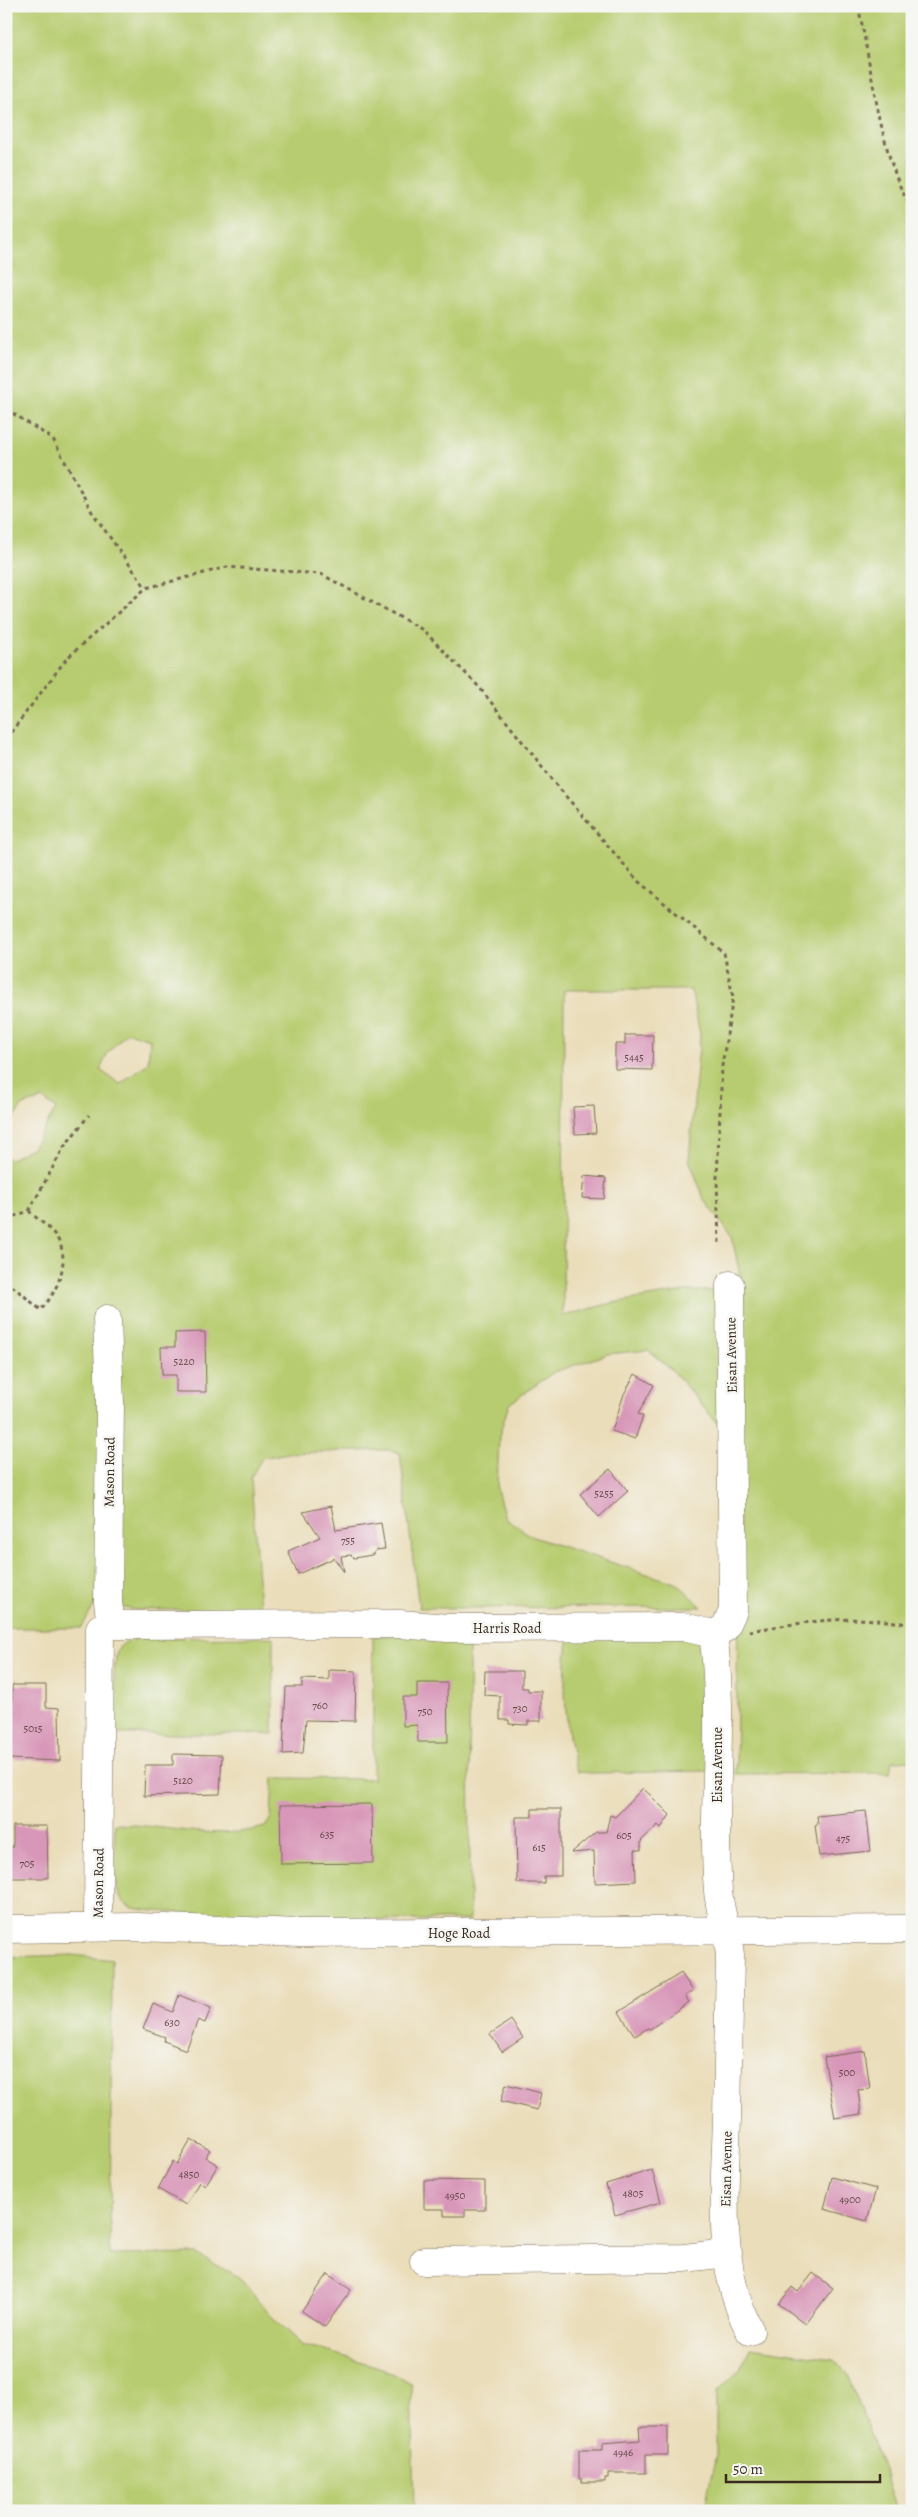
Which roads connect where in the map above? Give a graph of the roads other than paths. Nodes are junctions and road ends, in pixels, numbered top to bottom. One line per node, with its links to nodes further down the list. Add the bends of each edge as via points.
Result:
1 (730, 1285): 4 (street, Eisan Avenue, via 733,1611 725,1628)
2 (107, 1319): 3 (street, Mason Road, via 110,1403)
3 (106, 1627): 4 (street, Harris Road, via 400,1624 447,1628 683,1627); 5 (street, Mason Road)
4 (713, 1634): 8 (street, Eisan Avenue, via 717,1674 718,1891)
5 (98, 1927): 6 (street, Hoge Road); 8 (street, Hoge Road, via 300,1933)
6 (6, 1929)
7 (912, 1929): 8 (street, Hoge Road)
8 (728, 1931): 9 (street, Eisan Avenue, via 725,2209)
9 (728, 2253): 10 (street, via 684,2258); 11 (street, Eisan Avenue, via 738,2309)
10 (424, 2261)
11 (750, 2331)

